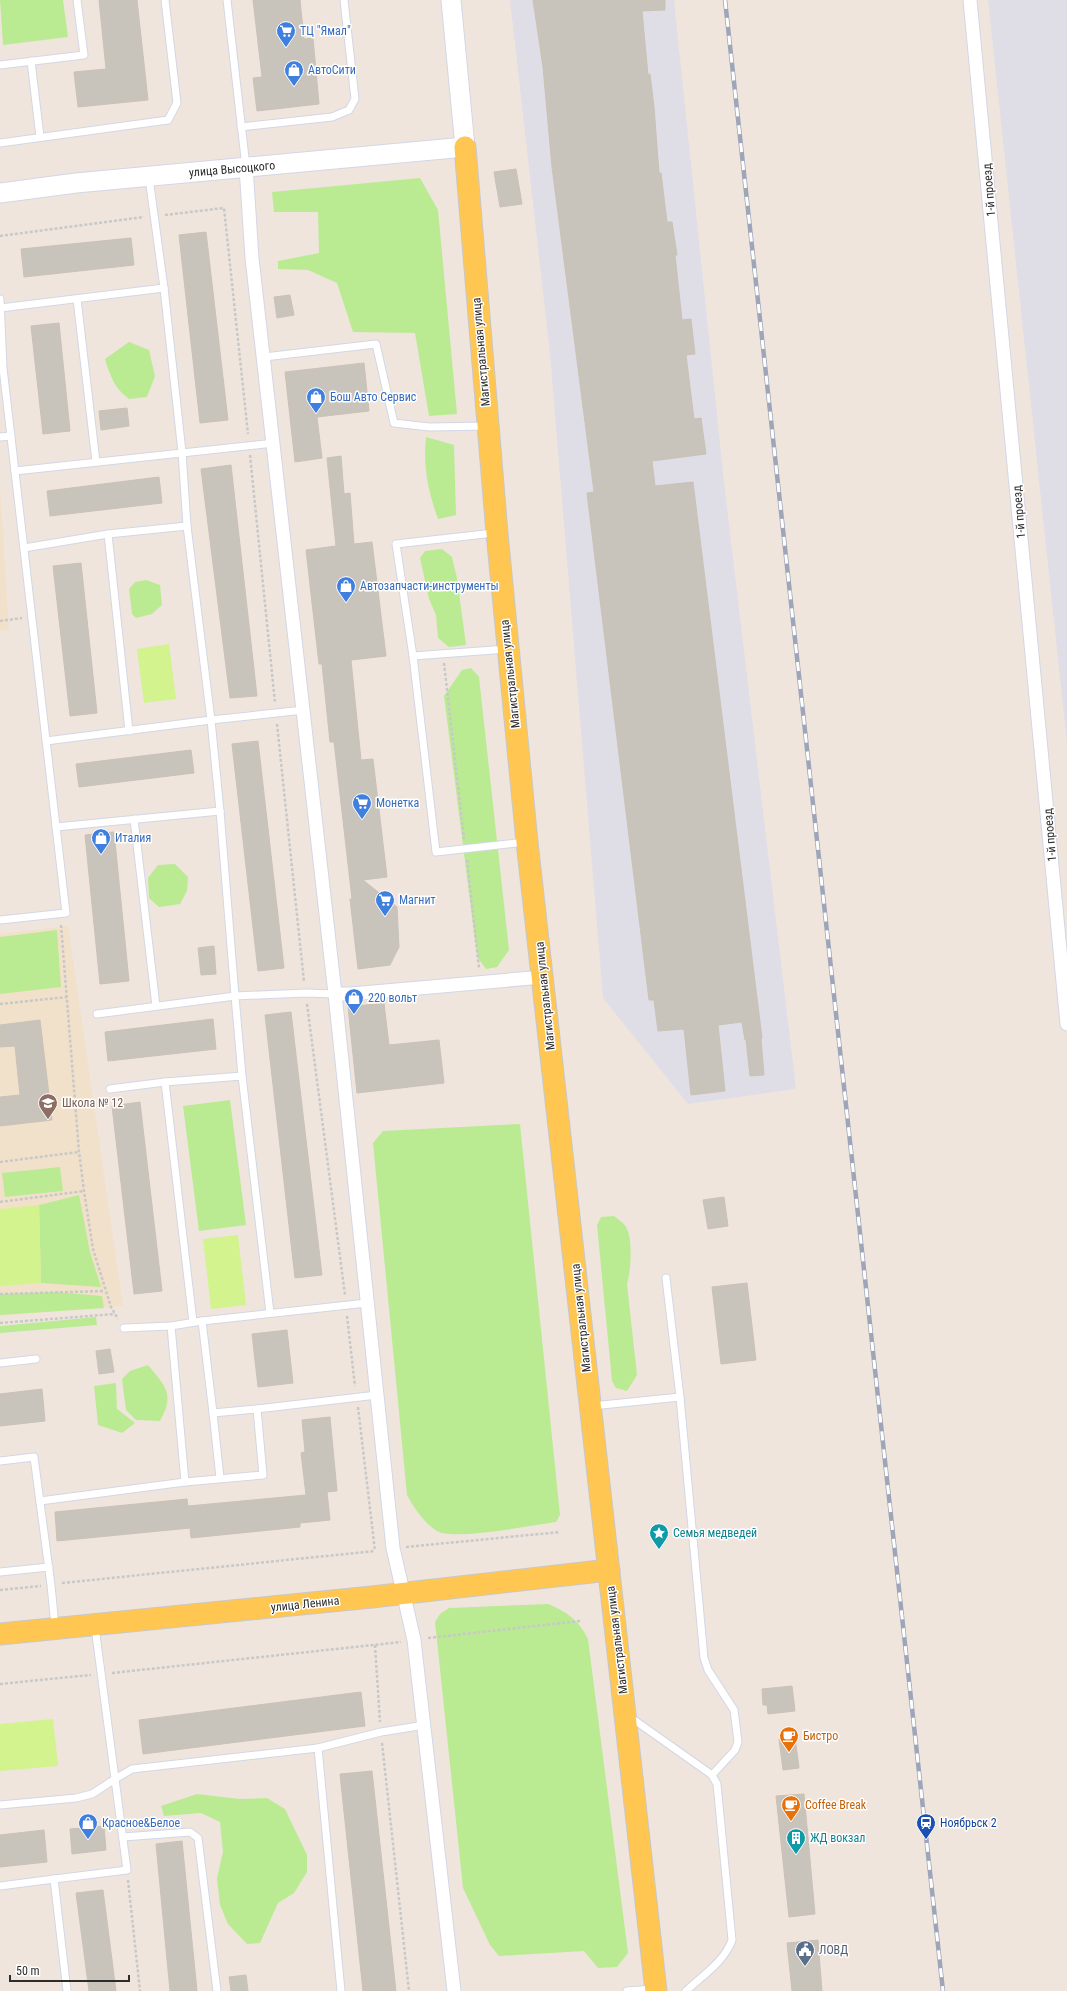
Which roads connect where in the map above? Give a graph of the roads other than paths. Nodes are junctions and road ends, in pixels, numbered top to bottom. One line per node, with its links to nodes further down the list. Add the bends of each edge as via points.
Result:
1 (77, 0): 7 (lane, via 84,55)
2 (164, 0): 10 (lane, via 177,103 168,120)
3 (226, 0): 9 (lane)
4 (344, 0): 9 (lane, via 355,99 350,110 332,117)
5 (451, 0): 12 (street, Магистральная улица)
6 (970, 0): 49 (street, 1-й проезд)
7 (31, 61): 8 (lane); 10 (lane)
8 (0, 65)
9 (241, 127): 13 (lane)
10 (40, 138): 11 (lane)
11 (0, 143)
12 (465, 147): 13 (street, улица Высоцкого); 22 (main road, Магистральная улица)
13 (246, 167): 14 (street, улица Высоцкого); 20 (street, via 252,258)
14 (149, 177): 15 (street, улица Высоцкого); 16 (lane)
15 (0, 192)
16 (164, 288): 18 (lane); 26 (lane)
17 (0, 299): 19 (lane)
18 (77, 299): 19 (lane); 27 (lane)
19 (0, 308): 21 (lane)
20 (264, 357): 22 (lane, via 376,344 394,423 429,427); 25 (street)
21 (2, 368): 23 (lane)
22 (488, 426): 30 (main road, Магистральная улица)
23 (11, 436): 24 (lane); 28 (lane)
24 (0, 437)
25 (274, 443): 26 (lane); 35 (street)
26 (182, 452): 27 (lane); 29 (lane)
27 (96, 462): 28 (lane)
28 (15, 471): 32 (lane)
29 (187, 526): 31 (lane); 36 (lane)
30 (497, 533): 33 (main road, Магистральная улица); 34 (lane, via 396,544)
31 (108, 534): 32 (lane); 37 (lane)
32 (24, 548): 38 (lane)
33 (507, 649): 34 (lane); 42 (main road, Магистральная улица)
34 (413, 656): 42 (lane, via 436,852)
35 (304, 710): 36 (lane); 45 (street)
36 (211, 720): 37 (lane); 39 (lane)
37 (129, 731): 38 (lane)
38 (46, 741): 41 (lane)
39 (220, 811): 40 (lane); 46 (lane)
40 (134, 819): 41 (lane); 47 (lane)
41 (56, 827): 43 (lane, via 66,912)
42 (527, 842): 44 (main road, Магистральная улица)
43 (0, 920)
44 (543, 977): 45 (street); 64 (main road, Магистральная улица)
45 (335, 994): 46 (lane); 54 (street)
46 (235, 996): 47 (lane); 50 (lane)
47 (156, 1006): 48 (lane)
48 (97, 1014)
49 (1067, 1024)
50 (242, 1076): 51 (lane); 55 (lane)
51 (165, 1082): 52 (lane); 57 (lane)
52 (110, 1089)
53 (666, 1278): 63 (lane)
54 (367, 1303): 55 (lane); 62 (street)
55 (270, 1313): 56 (lane)
56 (202, 1321): 57 (lane); 66 (lane)
57 (192, 1322): 58 (lane)
58 (171, 1326): 59 (lane); 69 (lane)
59 (124, 1328)
60 (36, 1359): 61 (lane)
61 (0, 1363)
62 (377, 1395): 65 (lane); 74 (street, via 393,1548)
63 (680, 1397): 64 (lane); 81 (lane, via 704,1658 708,1670 734,1710 738,1742 735,1750)
64 (590, 1406): 72 (main road, Магистральная улица)
65 (257, 1409): 66 (lane); 68 (lane, via 263,1475)
66 (213, 1413): 68 (lane)
67 (0, 1461): 70 (lane, via 34,1457)
68 (220, 1478): 69 (lane)
69 (185, 1482): 70 (lane)
70 (40, 1501): 71 (lane)
71 (49, 1567): 73 (lane); 76 (lane)
72 (609, 1570): 74 (main road, улица Ленина); 78 (main road, Магистральная улица)
73 (0, 1572)
74 (404, 1593): 75 (main road, улица Ленина); 79 (street, via 414,1640)
75 (95, 1624): 76 (main road, улица Ленина); 82 (lane)
76 (55, 1628): 77 (main road, улица Ленина)
77 (0, 1634)
78 (625, 1714): 81 (lane); 87 (main road, Магистральная улица)
79 (425, 1725): 80 (lane, via 381,1732); 91 (street)
80 (318, 1748): 82 (lane, via 132,1769); 90 (lane)
81 (712, 1775): 93 (lane, via 717,1784 732,1940 724,1955)
82 (115, 1779): 83 (lane, via 92,1794 76,1798); 84 (lane)
83 (0, 1806)
84 (123, 1838): 85 (lane, via 127,1870); 89 (lane, via 190,1832 198,1838)
85 (54, 1879): 86 (lane); 88 (lane)
86 (0, 1886)
87 (656, 1990): 92 (lane)
88 (67, 1991)
89 (217, 1991)
90 (341, 1991)
91 (454, 1991)
92 (627, 1991)
93 (686, 1991)

